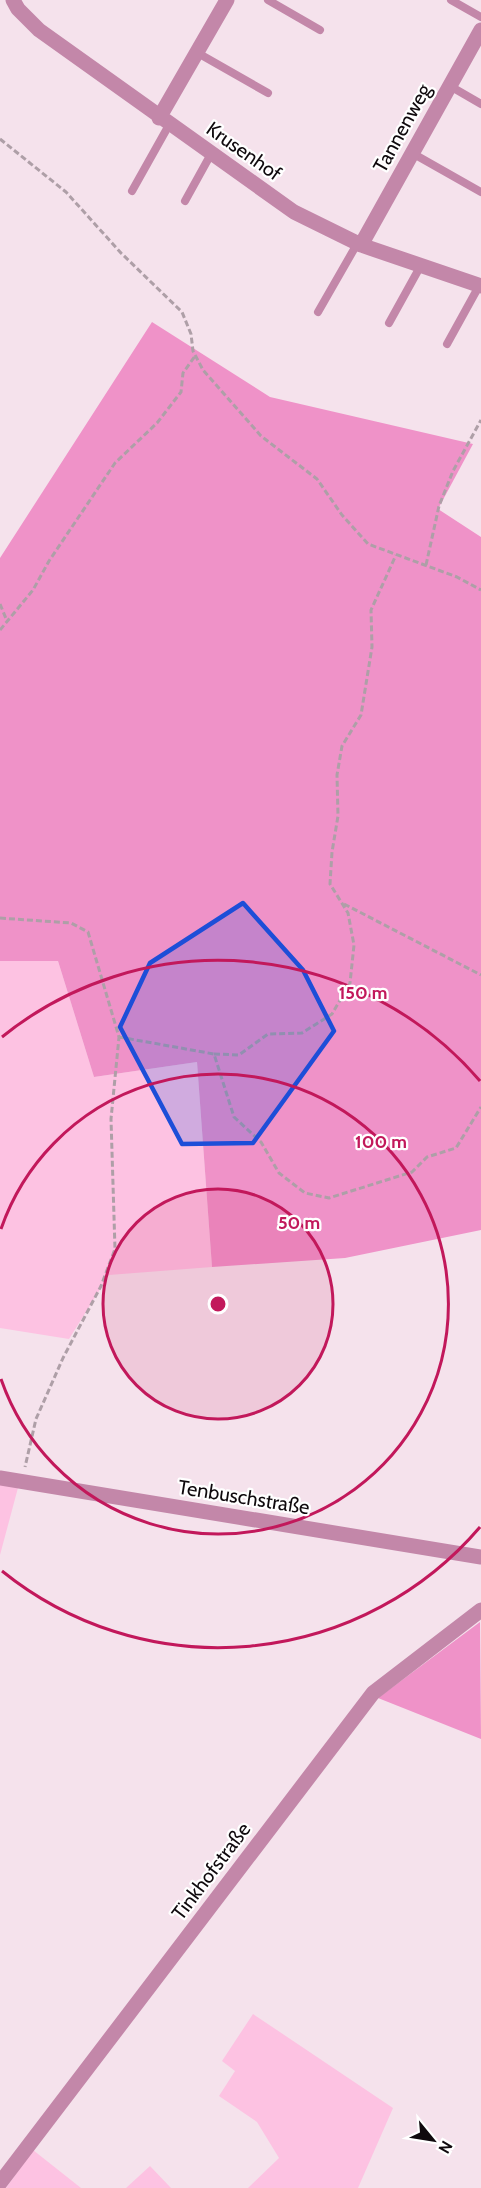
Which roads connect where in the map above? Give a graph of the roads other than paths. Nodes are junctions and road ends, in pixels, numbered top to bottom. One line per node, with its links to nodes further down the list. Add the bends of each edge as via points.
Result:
1 (13, 0): 12 (street, Krusenhof, via 39,30)
2 (227, 0): 8 (street)
3 (268, 0): 6 (lane)
4 (451, 0): 5 (lane)
5 (481, 17)
6 (320, 30)
7 (481, 30): 9 (street, Tannenweg)
8 (196, 52): 10 (lane); 12 (street)
9 (450, 86): 11 (lane); 13 (street, Tannenweg)
10 (268, 93)
11 (481, 104)
12 (164, 121): 14 (street, Krusenhof); 15 (lane)
13 (412, 153): 16 (lane); 18 (street, Tannenweg)
14 (212, 154): 17 (lane); 18 (street, Krusenhof, via 294,212)
15 (132, 191)
16 (481, 192)
17 (185, 201)
18 (359, 245): 19 (street, Krusenhof); 21 (lane)
19 (420, 267): 20 (street, Krusenhof); 22 (lane)
20 (480, 286): 23 (lane)
21 (318, 312)
22 (389, 323)
23 (447, 344)
24 (0, 1478): 25 (street, Tenbuschstraße)
25 (481, 1557)
26 (481, 1610): 27 (street, Tinkhofstraße, via 373,1694)
27 (0, 2183)

